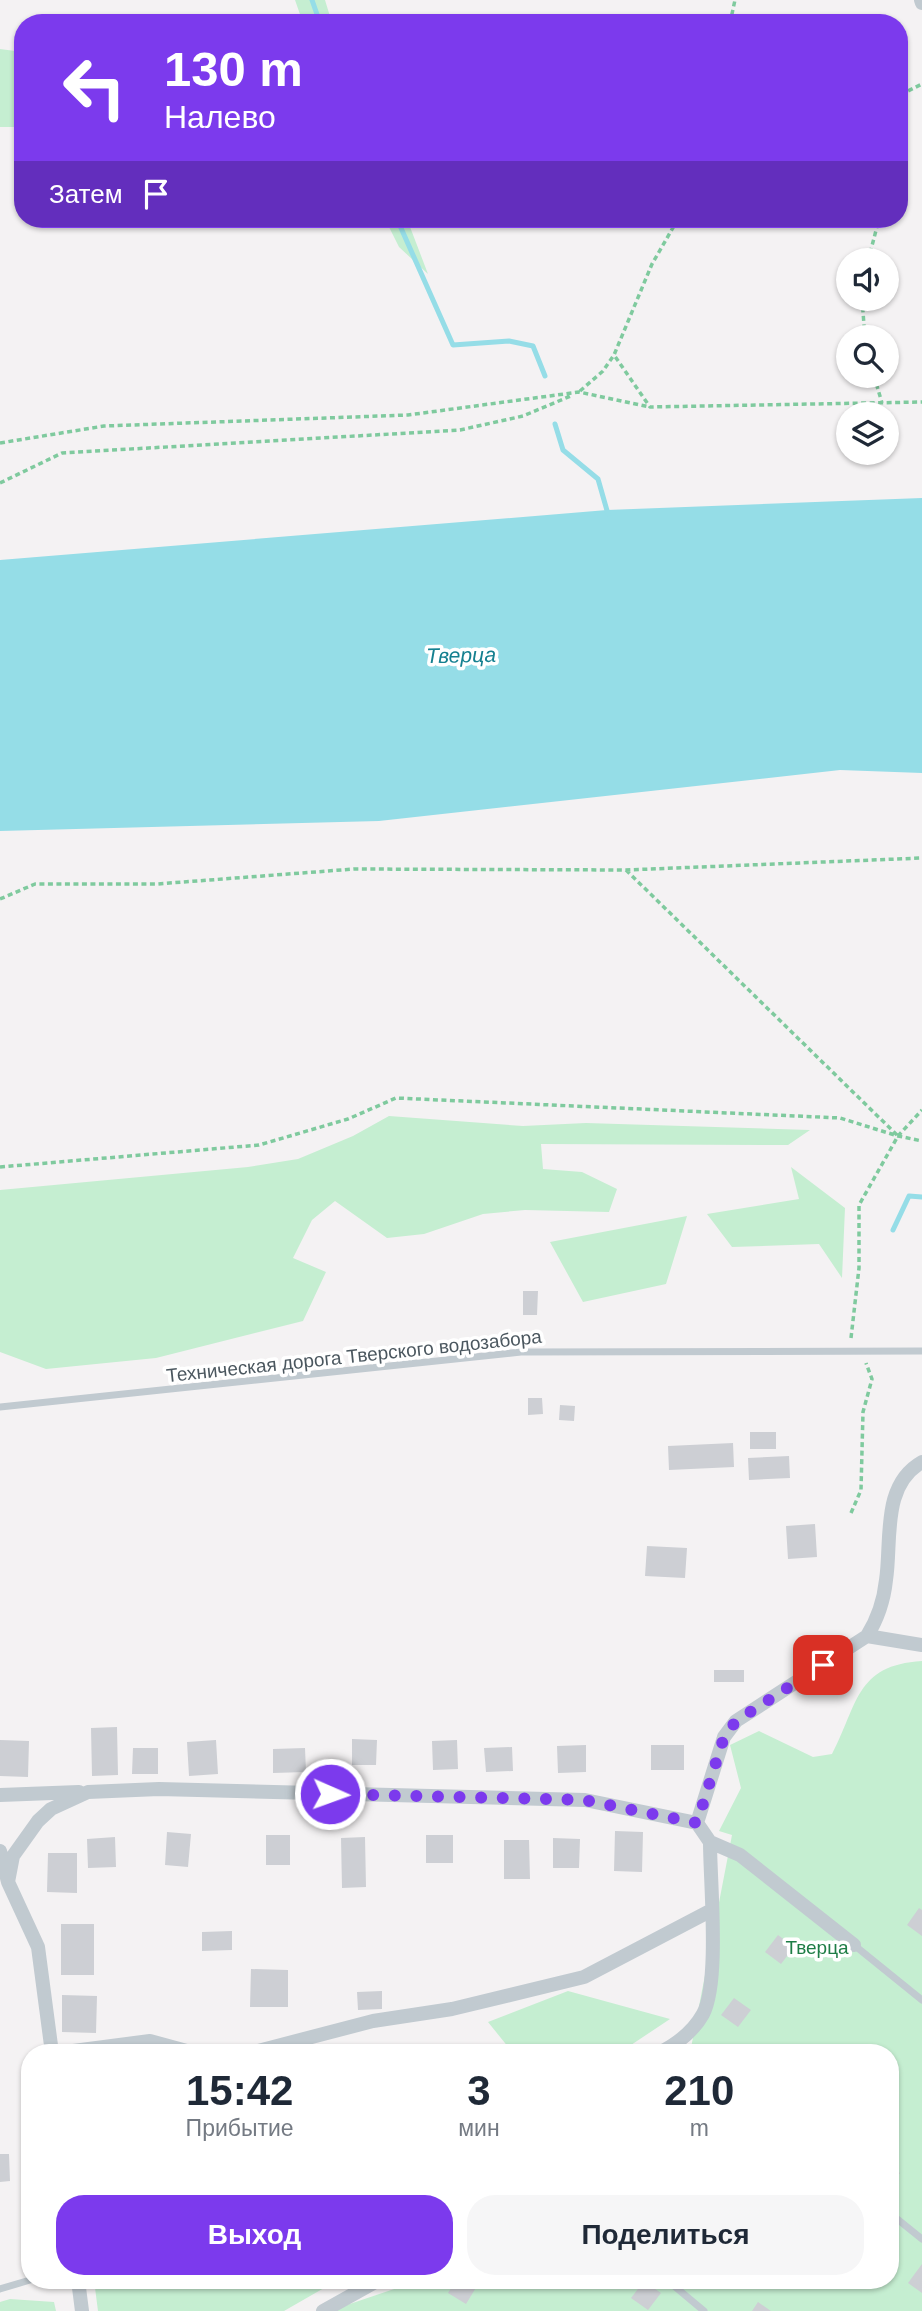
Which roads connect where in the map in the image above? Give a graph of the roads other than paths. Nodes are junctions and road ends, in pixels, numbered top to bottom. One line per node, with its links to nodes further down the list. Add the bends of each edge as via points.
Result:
1 (922, 1351): 2 (lane, Техническая дорога Тверского водозабора, via 521,1352)
2 (0, 1407)
3 (922, 1462): 4 (street, via 904,1478 892,1504 886,1583)
4 (867, 1636): 5 (street); 8 (street, via 736,1721 724,1737)
5 (922, 1645)
6 (88, 1792): 7 (street); 8 (street, via 173,1789 584,1800); 11 (street, via 51,1809 38,1821 13,1856)
7 (0, 1796)
8 (697, 1823): 9 (street)
9 (710, 1842): 12 (street); 13 (street, via 740,1855)
10 (0, 1852): 11 (street)
11 (8, 1882): 15 (street, via 38,1947)
12 (710, 1911): 18 (street, via 584,1977 452,2010 373,2021); 19 (street, via 712,1970 706,2007)
13 (854, 1945): 14 (lane)
14 (922, 2000)
15 (51, 2044)
16 (127, 2044): 17 (street)
17 (161, 2044)
18 (278, 2044)
19 (686, 2044)
20 (899, 2220): 21 (lane)
21 (922, 2239)
22 (21, 2283): 23 (lane)
23 (0, 2289)
24 (79, 2289): 27 (street)
25 (363, 2289): 28 (street)
26 (678, 2289): 29 (lane)
27 (82, 2311)
28 (323, 2311)
29 (704, 2311)

